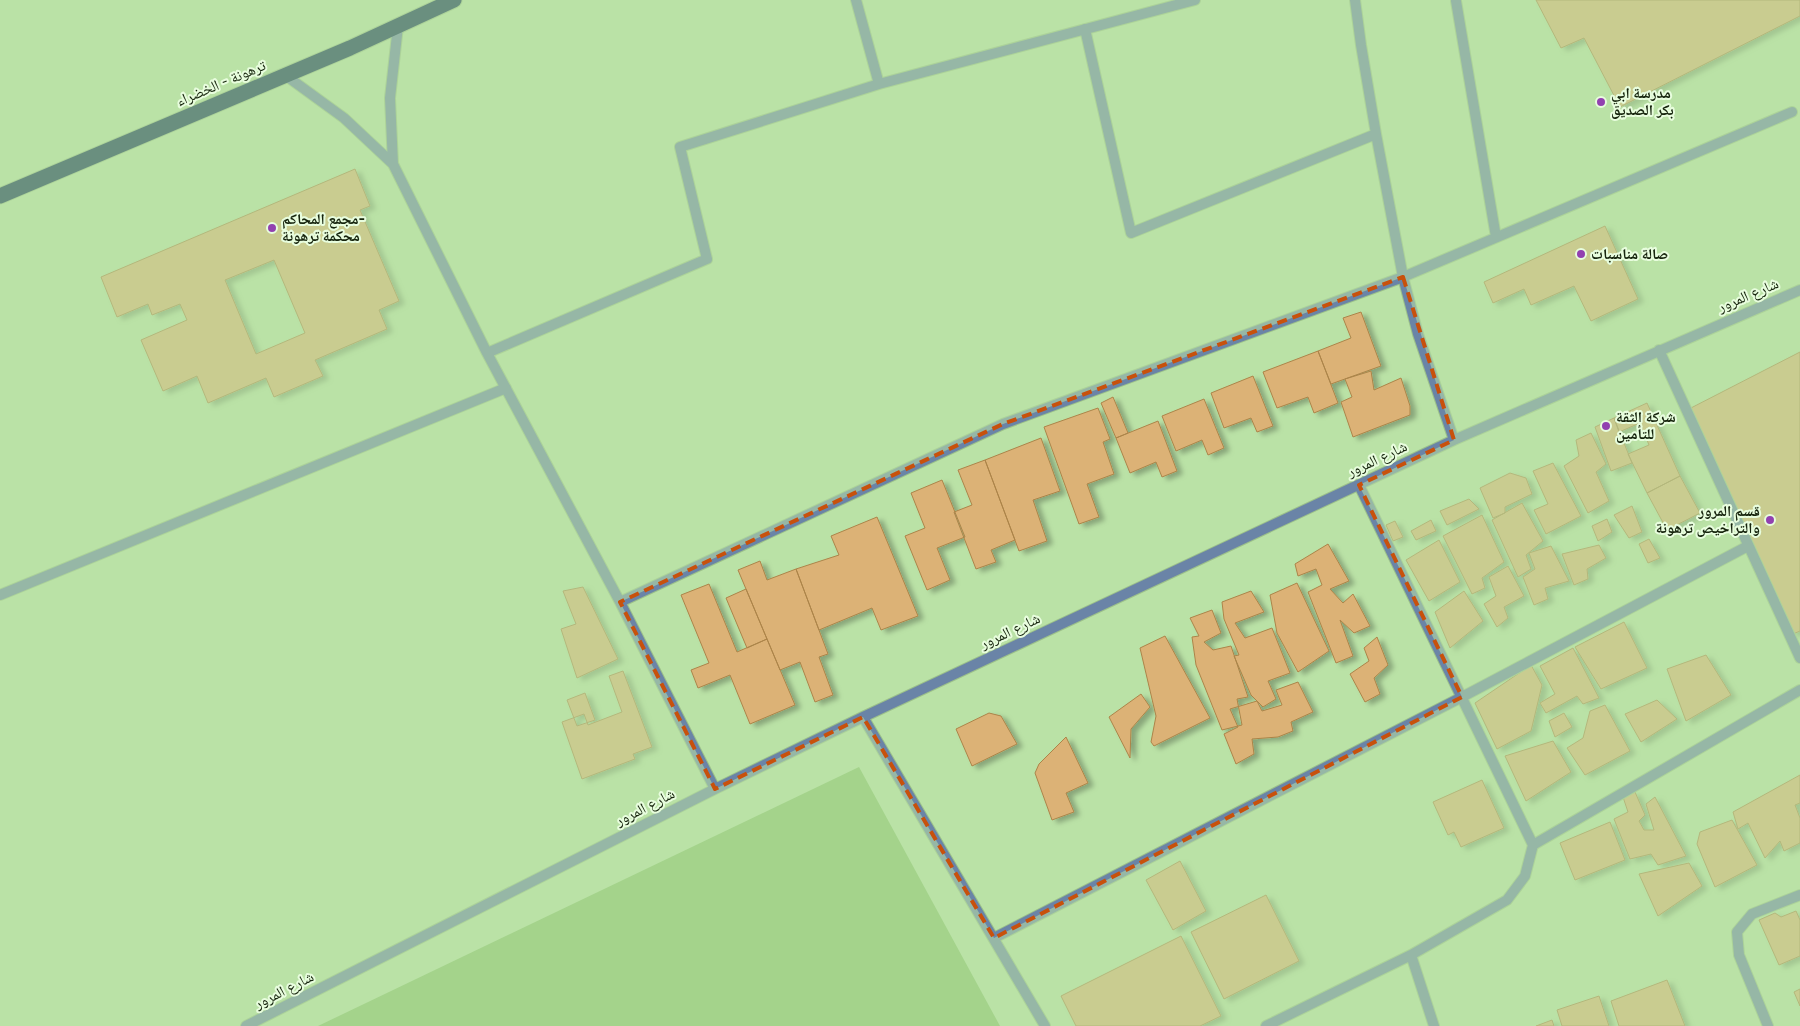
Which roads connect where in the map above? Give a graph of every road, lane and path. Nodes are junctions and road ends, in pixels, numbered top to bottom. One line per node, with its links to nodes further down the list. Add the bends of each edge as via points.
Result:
1 (454, 0): 6 (highway, ترهونة - الخضراء)
2 (856, 0): 9 (street)
3 (1195, 0): 7 (street)
4 (1355, 0): 11 (street)
5 (1456, 1): 14 (street)
6 (398, 26): 8 (highway, ترهونة - الخضراء); 12 (street, via 390,98)
7 (1085, 29): 9 (street); 11 (street, via 1132,233)
8 (285, 75): 12 (street, via 344,118); 13 (highway, ترهونة - الخضراء)
9 (879, 84): 18 (street, via 680,147 706,260)
10 (1792, 112): 14 (street)
11 (1376, 134): 15 (street)
12 (393, 164): 18 (street)
13 (0, 196)
14 (1496, 238): 15 (street)
15 (1403, 277): 20 (street, via 1418,334); 24 (street, via 1004,424)
16 (1800, 290): 17 (street, شارع المرور)
17 (1658, 350): 20 (street, شارع المرور); 22 (street)
18 (487, 353): 19 (street)
19 (506, 388): 23 (street); 24 (street)
20 (1454, 440): 21 (street, شارع المرور)
21 (1359, 485): 27 (street); 28 (street, شارع المرور)
22 (1748, 546): 25 (street); 27 (street)
23 (0, 595)
24 (620, 602): 29 (street)
25 (1800, 658)
26 (1800, 690): 30 (street)
27 (1462, 697): 30 (street); 32 (street)
28 (863, 716): 29 (street, شارع المرور); 32 (street)
29 (715, 789): 34 (street, شارع المرور)
30 (1533, 844): 33 (street, via 1525,876 1507,900)
31 (1800, 895): 38 (street, via 1752,914 1737,932 1738,955)
32 (994, 938): 35 (street)
33 (1411, 955): 36 (street); 37 (street)
34 (246, 1026)
35 (1045, 1026)
36 (1266, 1026)
37 (1434, 1026)
38 (1768, 1026)

